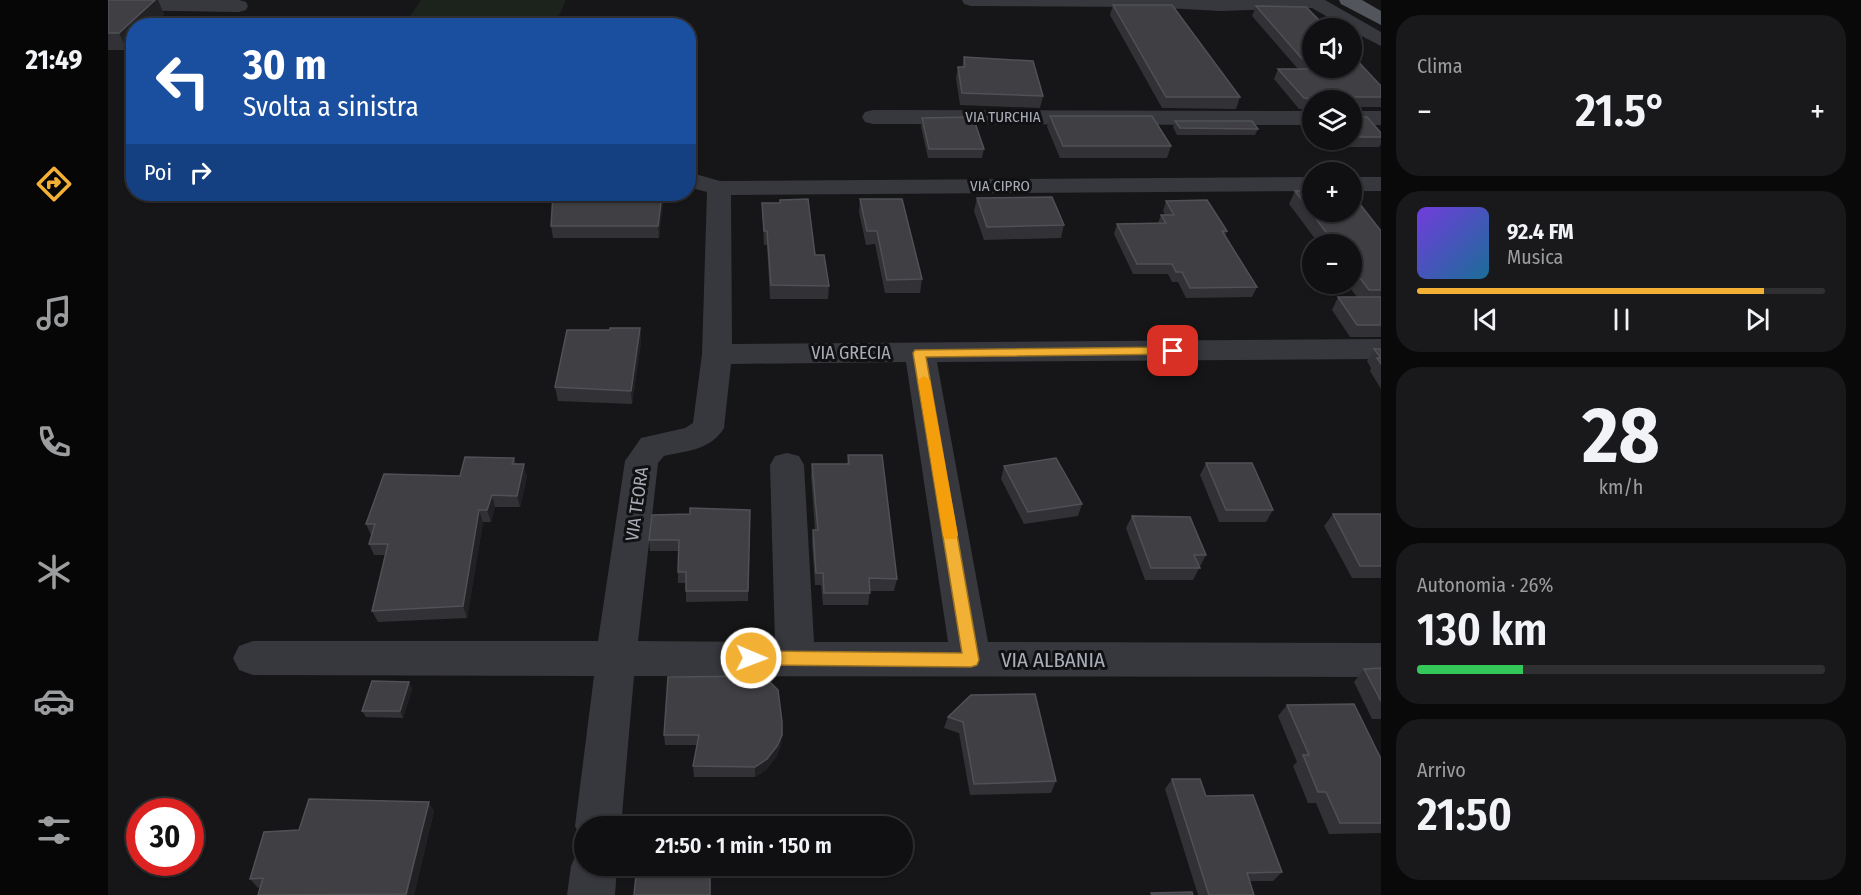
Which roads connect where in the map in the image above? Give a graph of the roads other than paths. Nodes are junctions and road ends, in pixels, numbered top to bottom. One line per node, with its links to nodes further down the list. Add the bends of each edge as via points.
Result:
1 (971, 0): 3 (street, via 1220,5)
2 (1348, 0): 6 (main road)
3 (1314, 1): 7 (street)
4 (108, 4): 5 (street)
5 (238, 6)
6 (1381, 19)
7 (1381, 40)
8 (873, 117): 9 (street, VIA TURCHIA)
9 (1302, 118)
10 (1362, 118): 11 (street)
11 (1381, 118)
12 (704, 183): 13 (street, VIA CIPRO); 18 (street, VIA TEORA)
13 (1302, 184)
14 (1362, 184): 15 (street)
15 (1381, 184)
16 (1381, 349): 17 (street, VIA GRECIA)
17 (920, 353): 18 (street, VIA GRECIA); 23 (street)
18 (717, 354): 20 (street, VIA TEORA, via 708,428 694,438 653,446 642,461)
19 (787, 465): 22 (street)
20 (616, 657): 21 (street, VIA ALBANIA); 22 (street, VIA ALBANIA); 25 (street, VIA TEORA)
21 (254, 658)
22 (795, 659): 23 (street, VIA ALBANIA)
23 (971, 660): 24 (street, VIA ALBANIA)
24 (1381, 660)
25 (599, 816)
26 (593, 876): 27 (street)
27 (591, 895)

